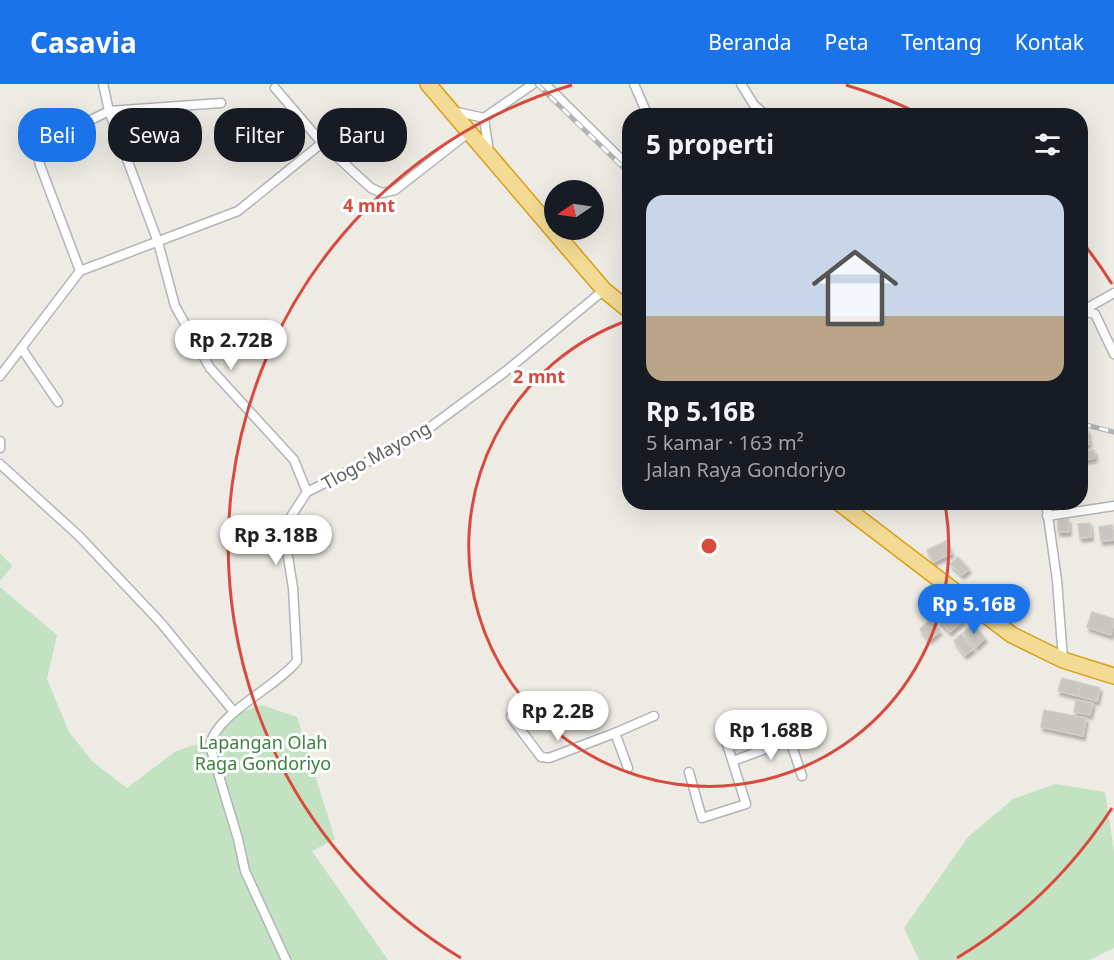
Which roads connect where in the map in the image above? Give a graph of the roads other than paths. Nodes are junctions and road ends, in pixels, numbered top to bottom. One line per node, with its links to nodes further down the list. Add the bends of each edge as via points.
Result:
1 (103, 84): 9 (street)
2 (428, 84): 13 (highway)
3 (533, 84): 15 (street)
4 (545, 84): 20 (street)
5 (634, 84): 11 (street)
6 (741, 84): 12 (street)
7 (275, 88): 17 (street)
8 (221, 103): 10 (street)
9 (108, 108)
10 (151, 108)
11 (644, 108)
12 (758, 108)
13 (449, 110): 15 (street); 16 (highway)
14 (108, 111): 24 (street, via 44,141 37,151)
15 (484, 118): 19 (street)
16 (468, 133): 19 (highway); 22 (street, via 386,193 371,188)
17 (317, 137)
18 (317, 147): 23 (street, via 238,211)
19 (489, 158): 25 (highway)
20 (622, 160)
21 (128, 162): 23 (street)
22 (343, 162)
23 (158, 242): 24 (street); 37 (street, via 175,306 210,368 294,460)
24 (80, 272): 30 (street)
25 (604, 290): 27 (highway); 37 (street, Tlogo Mayong, via 506,371 417,437)
26 (1114, 293): 28 (street)
27 (622, 305)
28 (1088, 308)
29 (1088, 312): 31 (street, via 1095,314)
30 (22, 349): 32 (street); 33 (street)
31 (1114, 354)
32 (0, 376)
33 (58, 402)
34 (0, 441): 35 (street)
35 (0, 448)
36 (0, 464): 46 (street, via 79,536 161,622)
37 (307, 492): 46 (street, Tlogo Mayong, via 288,521 285,538 293,588 297,661)
38 (1114, 506): 42 (street)
39 (848, 510): 44 (highway, via 1012,635)
40 (1047, 510): 43 (street)
41 (1087, 510): 43 (street)
42 (1088, 510)
43 (1047, 516): 44 (street)
44 (1063, 660): 45 (highway)
45 (1111, 675)
46 (234, 712): 55 (street, Tlogo Mayong, via 212,737 210,746 245,872)
47 (654, 716): 49 (street)
48 (511, 717): 49 (street, via 541,757 549,758)
49 (615, 733): 52 (street)
50 (725, 738): 51 (street)
51 (733, 761): 53 (street, via 746,804 702,818); 54 (street, via 790,740)
52 (628, 768)
53 (689, 772)
54 (802, 776)
55 (286, 960)

